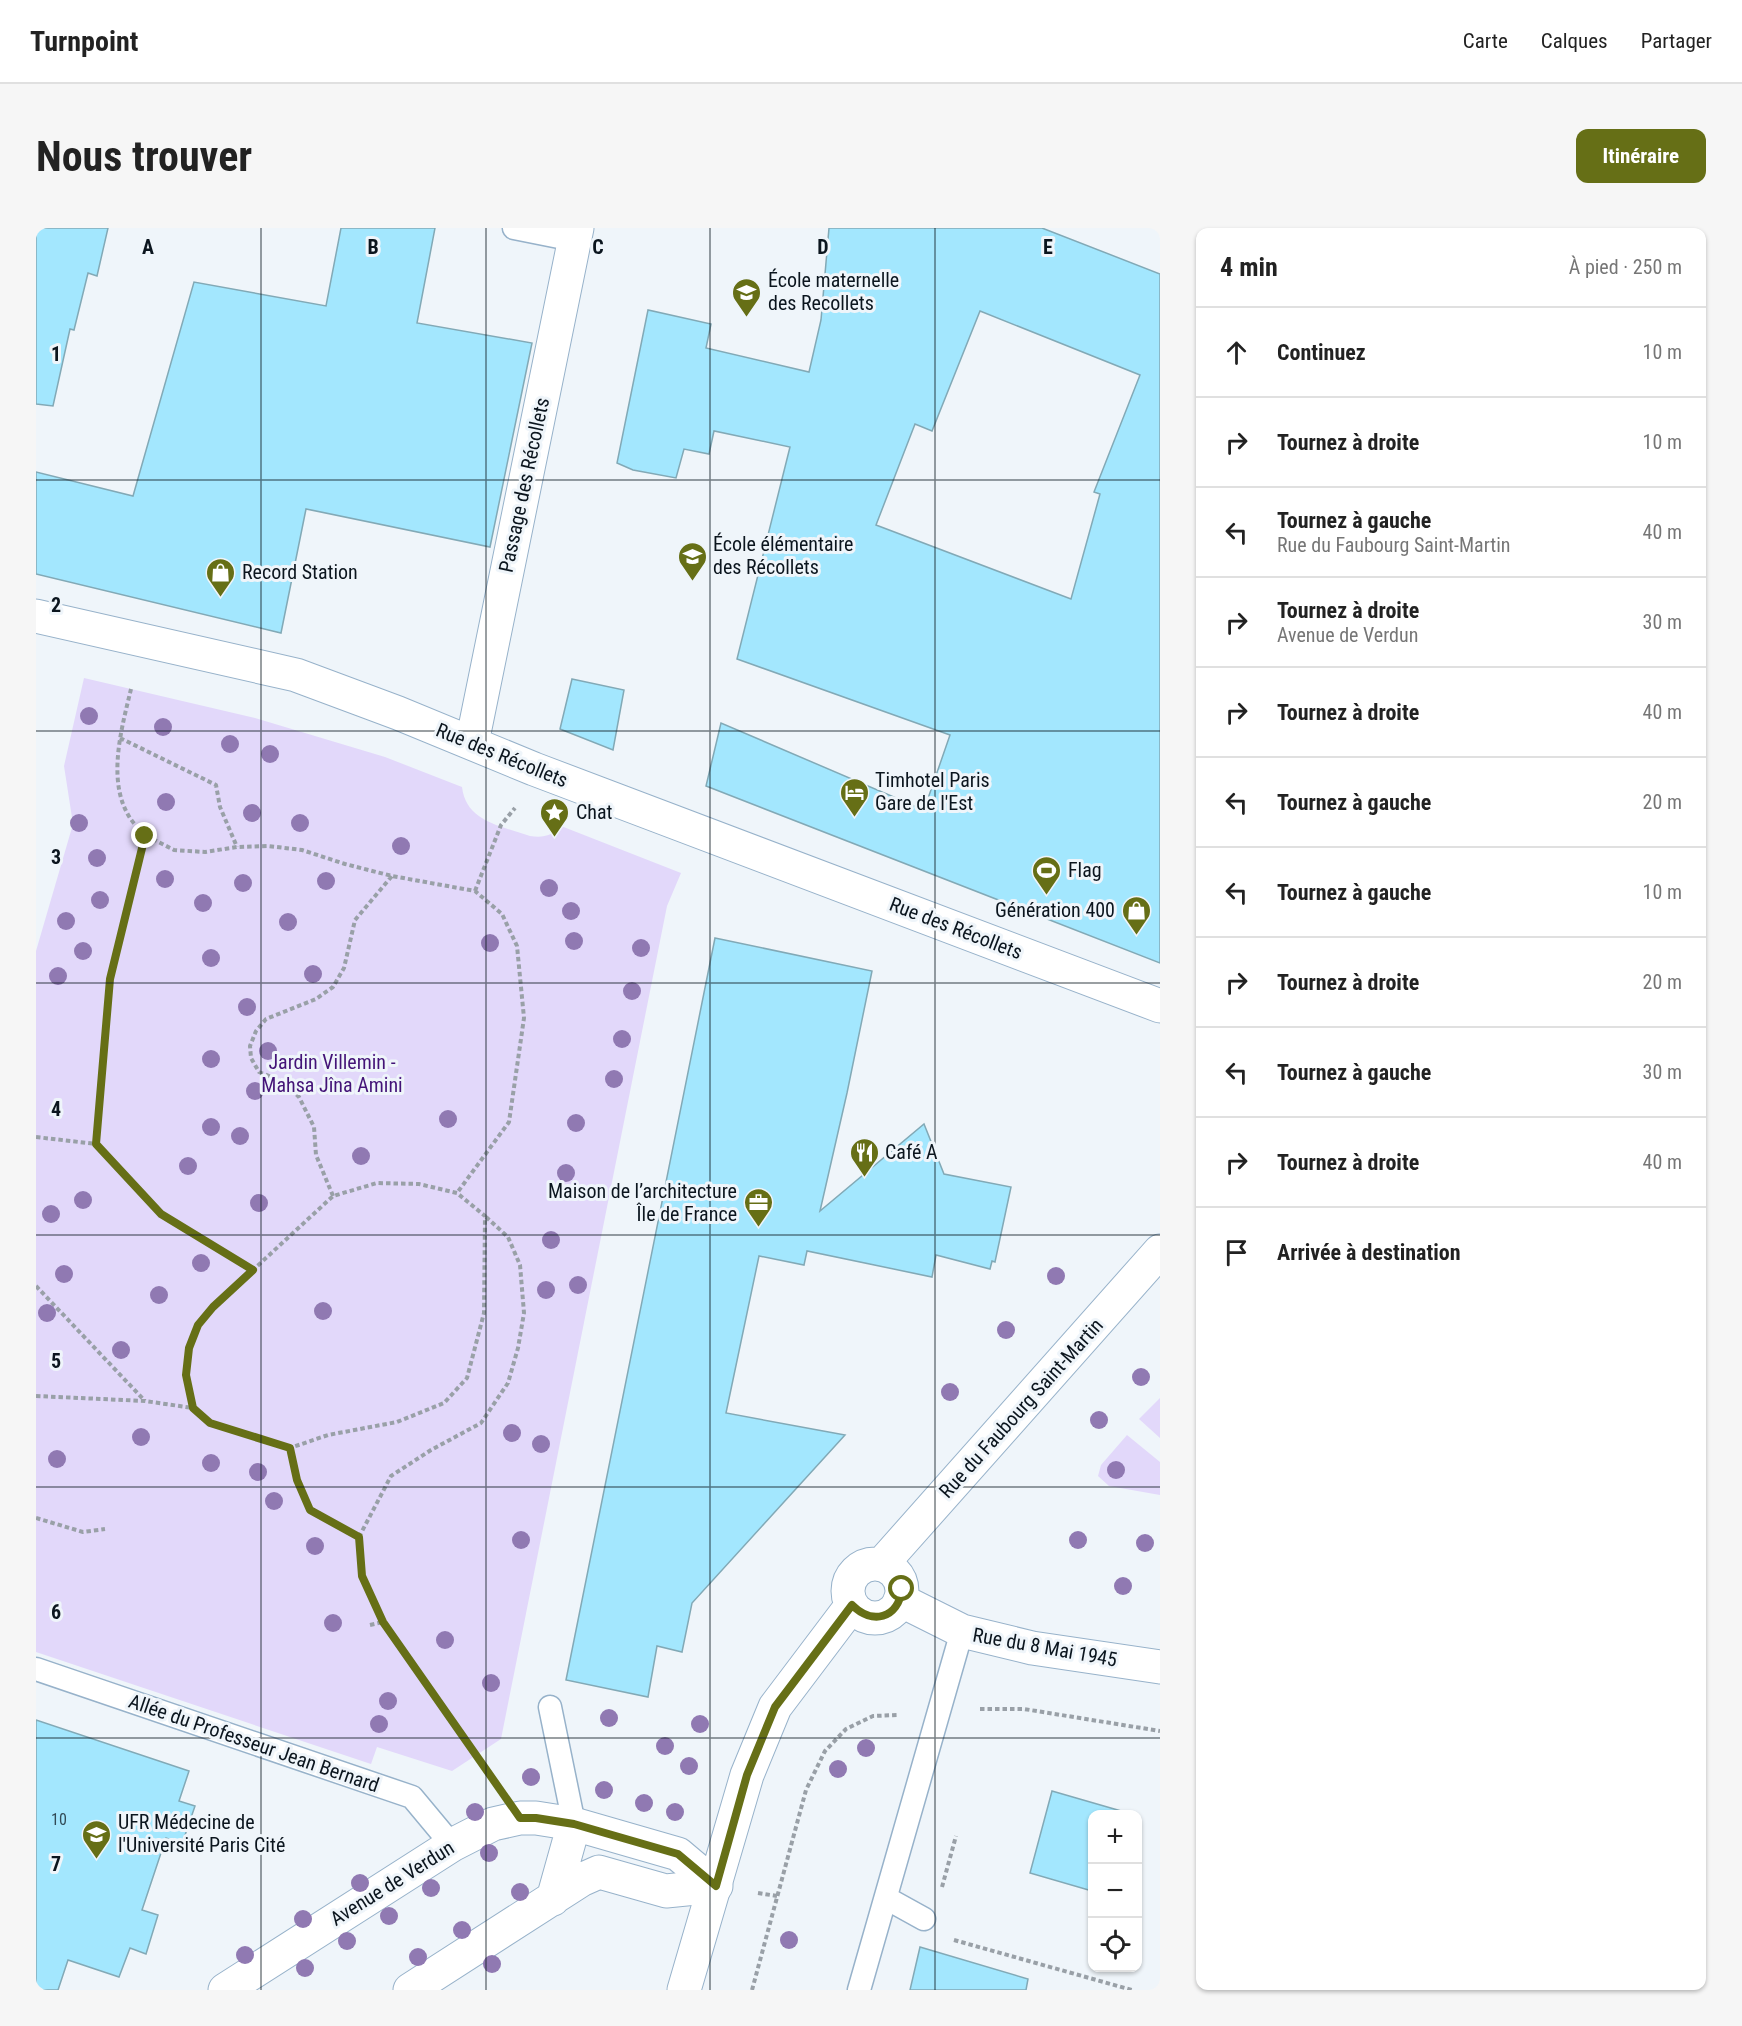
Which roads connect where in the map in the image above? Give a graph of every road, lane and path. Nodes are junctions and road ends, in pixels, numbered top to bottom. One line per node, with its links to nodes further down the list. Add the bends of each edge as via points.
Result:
1 (514, 228): 2 (lane)
2 (575, 234): 6 (street, Passage des Récollets)
3 (36, 616): 6 (street, Rue des Récollets, via 297,675)
4 (131, 689): 5 (path)
5 (120, 738): 8 (path, via 117,767 121,795 129,817); 9 (path, via 216,785 220,807)
6 (472, 742): 12 (street, Rue des Récollets)
7 (501, 825): 11 (path)
8 (145, 836): 9 (path, via 174,850 205,852); 14 (path, via 110,979)
9 (237, 847): 10 (path, via 302,850)
10 (392, 876): 11 (path); 16 (path, via 355,920 344,968 333,987 316,999 266,1019 250,1046 250,1058 259,1072 284,1082 299,1097 314,1127 316,1155)
11 (475, 891): 15 (path, via 502,914 517,946 524,1018 509,1122)
12 (1160, 1006)
13 (36, 1137): 14 (path)
14 (96, 1144): 19 (path, via 161,1214)
15 (457, 1193): 16 (path, via 419,1184 377,1183); 17 (path)
16 (333, 1196): 19 (path)
17 (485, 1216): 24 (path, via 484,1313 467,1378 444,1403 397,1422 328,1435); 27 (path, via 508,1237 520,1265 524,1313 508,1383 481,1423 391,1476)
18 (1160, 1251): 28 (street, Rue du Faubourg Saint-Martin)
19 (253, 1270): 23 (path, via 198,1325 189,1348 186,1375)
20 (36, 1286): 22 (path)
21 (36, 1396): 22 (path)
22 (145, 1401): 23 (path)
23 (193, 1408): 24 (path, via 210,1423)
24 (290, 1448): 27 (path, via 297,1480 310,1510)
25 (36, 1518): 26 (path, via 83,1532)
26 (105, 1529)
27 (359, 1537): 31 (path, via 362,1576)
28 (882, 1564): 29 (street, via 899,1579); 30 (street, via 869,1564 849,1580)
29 (900, 1600): 30 (street, via 894,1610 883,1616 860,1614); 33 (street, Rue du 8 Mai 1945)
30 (852, 1605): 44 (street, via 775,1707 747,1775)
31 (383, 1622): 32 (path); 40 (path)
32 (370, 1625)
33 (962, 1632): 34 (street, Rue du 8 Mai 1945, via 1032,1648); 37 (lane)
34 (1160, 1667)
35 (36, 1669): 43 (lane, Allée du Professeur Jean Bernard, via 412,1797)
36 (550, 1707): 41 (lane)
37 (939, 1712): 39 (path, via 1024,1709); 47 (lane)
38 (901, 1715): 54 (path, via 873,1716 846,1729 825,1751 806,1790)
39 (1160, 1731)
40 (520, 1818): 41 (street, Avenue de Verdun); 43 (street, Avenue de Verdun, via 492,1824)
41 (574, 1824): 44 (street, Avenue de Verdun, via 678,1854); 46 (street)
42 (956, 1836): 45 (path)
43 (452, 1845): 51 (street, Avenue de Verdun)
44 (716, 1886): 46 (street, via 666,1890 599,1872); 53 (street)
45 (941, 1896)
46 (554, 1899): 52 (street)
47 (886, 1899): 48 (lane); 55 (lane)
48 (924, 1919)
49 (946, 1937): 56 (path)
50 (1160, 1986): 57 (path)
51 (225, 1990)
52 (410, 1990)
53 (684, 1990)
54 (752, 1990)
55 (859, 1990)
56 (1132, 1990)
57 (1159, 1990)

